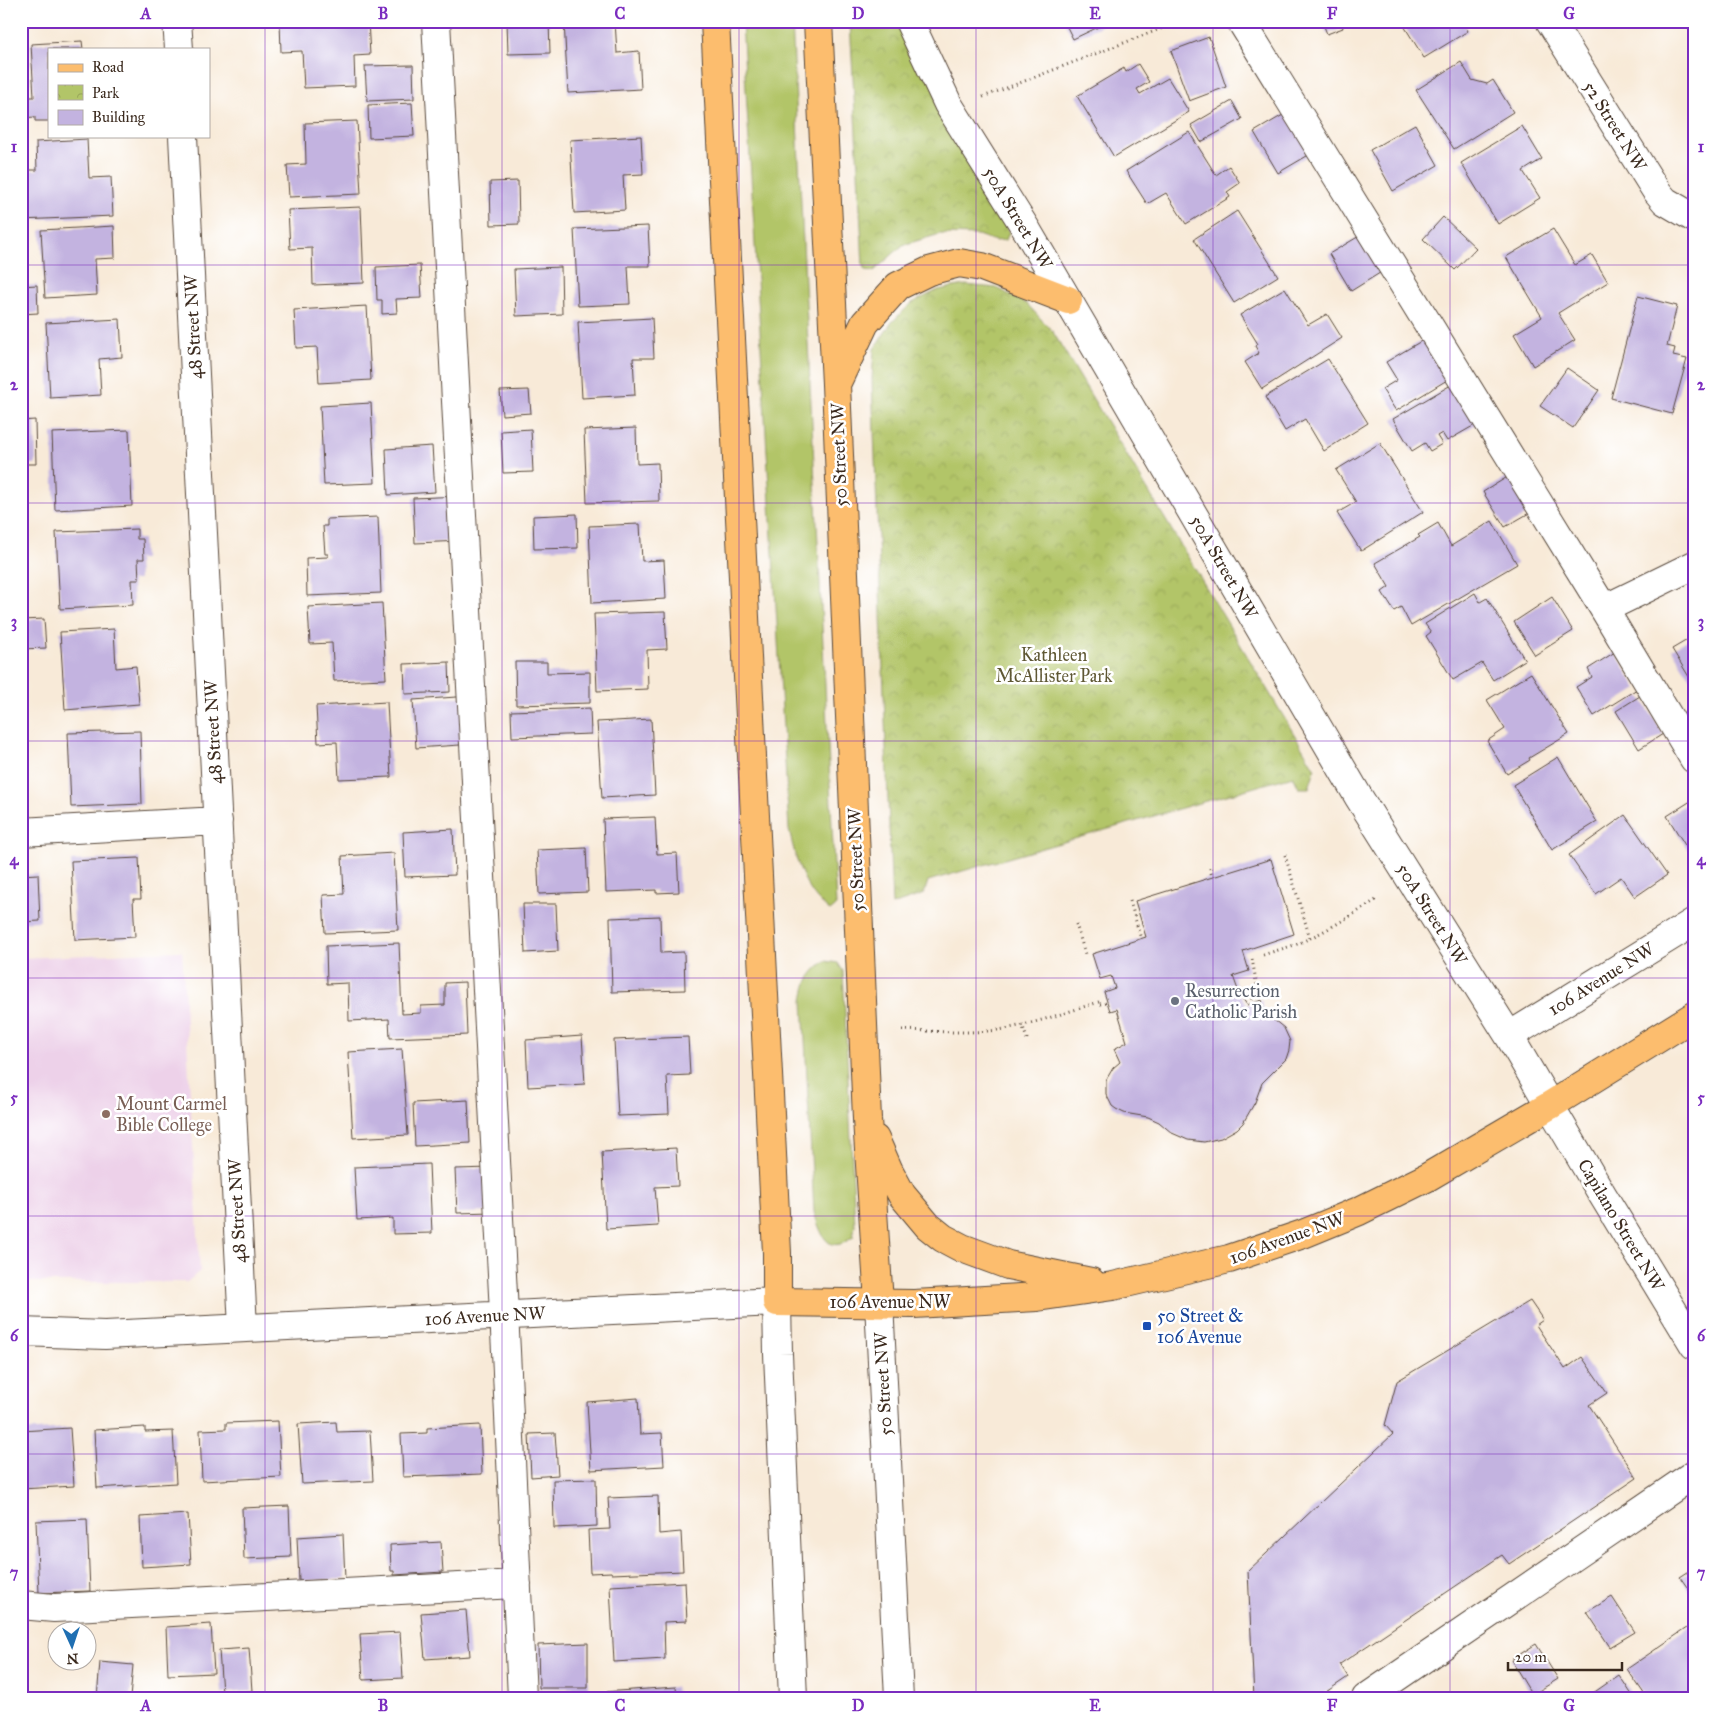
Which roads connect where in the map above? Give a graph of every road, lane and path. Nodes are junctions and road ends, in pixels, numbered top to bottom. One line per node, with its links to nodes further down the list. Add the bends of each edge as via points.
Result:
1 (177, 21): 9 (street)
2 (436, 21): 44 (street)
3 (715, 21): 42 (main road)
4 (818, 21): 14 (main road, 50 Street NW)
5 (909, 21): 13 (street, 50A Street NW, via 948,104)
6 (1181, 21): 10 (path)
7 (1241, 21): 16 (street)
8 (1550, 21): 12 (street, 52 Street NW, via 1655,189 1665,201)
9 (178, 48)
10 (975, 100)
11 (183, 138): 18 (street, 48 Street NW)
12 (1694, 218)
13 (1068, 300): 14 (main road, via 982,267 959,263 929,271 898,286 865,323); 37 (street, 50A Street NW, via 1358,796)
14 (836, 384): 40 (main road, 50 Street NW)
15 (1694, 566): 16 (street)
16 (1604, 609): 17 (street)
17 (1694, 759)
18 (218, 821): 19 (street); 45 (street, 48 Street NW)
19 (21, 832)
20 (1285, 855): 27 (path)
21 (1210, 868): 22 (path)
22 (1212, 877)
23 (1376, 900): 27 (path)
24 (1130, 901): 28 (path)
25 (1694, 922): 37 (street, 106 Avenue NW)
26 (1076, 924): 29 (path)
27 (1310, 938): 30 (path)
28 (1141, 939)
29 (1085, 954)
30 (1263, 955)
31 (1252, 959): 32 (path, via 1259,996 1252,999)
32 (1254, 1002)
33 (1107, 1003): 35 (path)
34 (1694, 1016): 39 (main road, 106 Avenue NW)
35 (1022, 1024): 36 (path, via 999,1030 958,1033); 38 (path)
36 (902, 1030)
37 (1509, 1036): 39 (street, 50A Street NW)
38 (1028, 1042)
39 (1549, 1106): 41 (main road, 106 Avenue NW, via 1426,1178 1359,1211 1229,1260); 47 (street, Capilano Street NW)
40 (867, 1119): 41 (main road, via 902,1195 928,1226 943,1238 1008,1265); 43 (main road, 50 Street NW)
41 (1113, 1286): 43 (main road, 106 Avenue NW, via 1037,1297)
42 (778, 1302): 43 (main road, 106 Avenue NW); 44 (street, 106 Avenue NW); 52 (street)
43 (879, 1303): 53 (street, 50 Street NW)
44 (505, 1314): 45 (street, 106 Avenue NW); 49 (street)
45 (243, 1328): 46 (street, 106 Avenue NW, via 105,1336)
46 (21, 1332)
47 (1694, 1345)
48 (1694, 1474): 54 (street)
49 (517, 1584): 50 (street, via 54,1608); 51 (street)
50 (21, 1605)
51 (522, 1698)
52 (793, 1698)
53 (899, 1698)
54 (1366, 1698)

